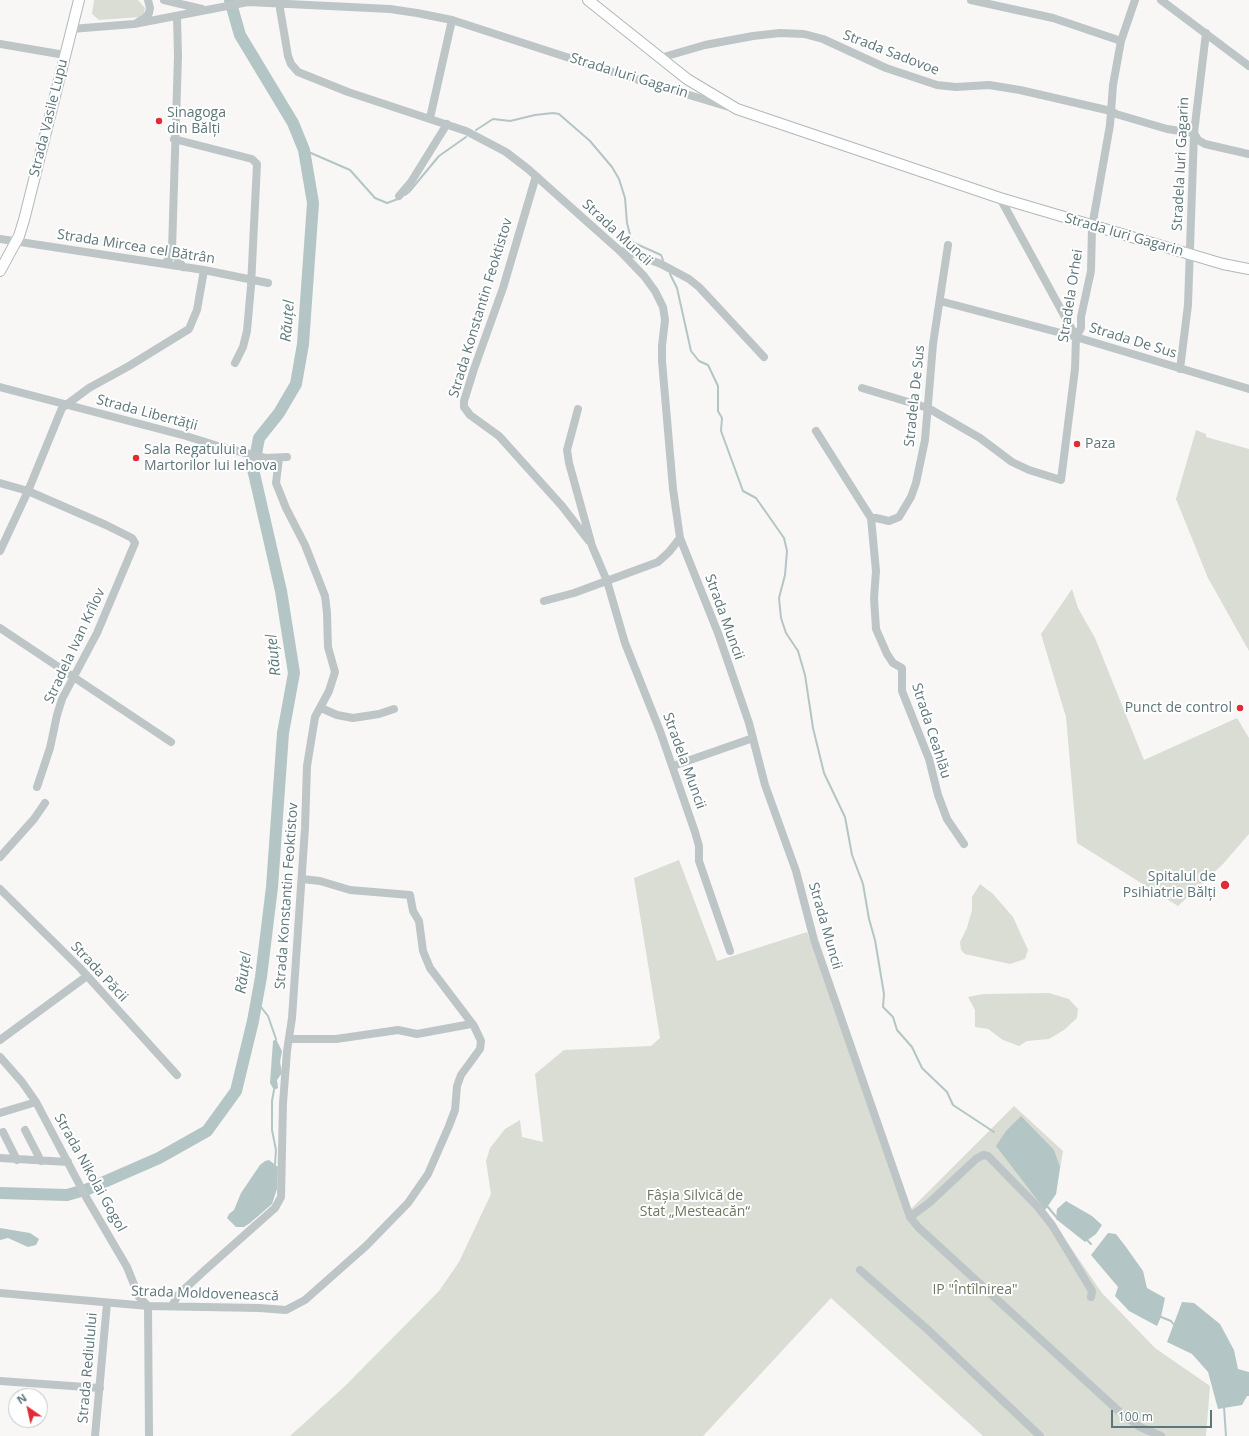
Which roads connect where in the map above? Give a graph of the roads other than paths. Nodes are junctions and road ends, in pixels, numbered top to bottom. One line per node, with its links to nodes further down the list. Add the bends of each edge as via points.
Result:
1 (79, 0): 13 (main road, Strada Vasile Lupu)
2 (148, 0): 12 (street, via 149,13)
3 (164, 0): 9 (street)
4 (588, 0): 18 (main road)
5 (971, 0): 15 (street, via 1053,18)
6 (1135, 0): 15 (street, Stradela Orhei)
7 (1161, 0): 14 (street)
8 (279, 3): 9 (street, Strada Iuri Gagarin, via 248,2); 11 (street, Strada Iuri Gagarin, via 390,9); 22 (street, Strada Muncii, via 288,56 298,72 348,92)
9 (205, 10): 10 (street)
10 (176, 17): 12 (street); 25 (street, via 178,56)
11 (452, 20): 20 (street, Strada Iuri Gagarin); 22 (street)
12 (134, 24): 13 (street)
13 (71, 29): 17 (main road, Strada Vasile Lupu)
14 (1206, 33): 19 (street); 24 (street, Stradela Iuri Gagarin)
15 (1121, 41): 21 (street, Stradela Orhei)
16 (0, 44): 17 (street)
17 (65, 55): 32 (main road, Strada Vasile Lupu)
18 (660, 58): 20 (main road, via 712,95); 21 (street, Strada Sadovoe, via 705,45 753,36 804,34 823,39 886,68 937,86 999,86)
19 (1249, 66)
20 (737, 109): 29 (main road, Strada Iuri Gagarin)
21 (1110, 111): 24 (street, Strada Sadovoe, via 1167,129); 30 (street, Stradela Orhei, via 1110,125)
22 (430, 118): 23 (street, Strada Muncii)
23 (447, 124): 27 (street, Strada Muncii, via 492,144 519,161); 28 (street, via 420,170)
24 (1194, 133): 26 (street, via 1198,140 1205,144); 36 (street, Stradela Iuri Gagarin)
25 (174, 139): 34 (street); 42 (street, via 252,159 256,164)
26 (1249, 154)
27 (536, 176): 35 (street, Strada Muncii); 61 (street, Strada Konstantin Feoktistov, via 464,407 467,413 499,436 562,506)
28 (399, 196)
29 (1000, 198): 30 (main road, Strada Iuri Gagarin); 45 (street)
30 (1092, 226): 36 (main road, Strada Iuri Gagarin); 45 (street, Stradela Orhei, via 1091,271 1081,328)
31 (0, 239): 32 (street, Strada Mircea cel Bătrân)
32 (17, 239): 37 (street, Strada Mircea cel Bătrân); 41 (main road, Strada Vasile Lupu)
33 (948, 245): 44 (street, Stradela De Sus)
34 (172, 250): 37 (street); 38 (street)
35 (620, 251): 46 (street, via 661,264 689,279); 60 (street, Strada Muncii, via 650,283 658,296 665,320 662,361 673,489)
36 (1189, 254): 39 (main road, Strada Iuri Gagarin); 48 (street, Stradela Iuri Gagarin, via 1188,305)
37 (164, 264): 38 (street, Strada Mircea cel Bătrân)
38 (183, 267): 40 (street, Strada Mircea cel Bătrân)
39 (1249, 269)
40 (204, 270): 42 (street, Strada Mircea cel Bătrân); 52 (street, via 197,310 189,329)
41 (0, 271)
42 (252, 278): 43 (street, Strada Mircea cel Bătrân); 47 (street, via 245,340)
43 (268, 283)
44 (940, 301): 45 (street, Strada De Sus); 54 (street, Stradela De Sus, via 933,344)
45 (1076, 338): 48 (street, Strada De Sus); 54 (street, Stradela Orhei, via 1075,369 1060,480 1020,466 980,438)
46 (764, 357)
47 (235, 363)
48 (1180, 369): 51 (street, Strada De Sus)
49 (0, 387): 52 (street, Strada Libertății)
50 (862, 388): 54 (street)
51 (1249, 389)
52 (66, 404): 56 (street, Strada Libertății, via 265,458); 58 (street, via 62,408)
53 (578, 408): 61 (street, Stradela Muncii, via 567,455)
54 (928, 408): 59 (street, Stradela De Sus, via 920,467 903,512 893,520)
55 (816, 430): 59 (street, Strada Ceahlău)
56 (283, 458): 67 (street, Strada Konstantin Feoktistov, via 276,483 305,545 326,602 328,647 335,672)
57 (0, 483): 58 (street)
58 (28, 491): 62 (street); 66 (street, Stradela Ivan Krîlov, via 106,525 134,541 97,633)
59 (871, 518): 74 (street, Strada Ceahlău, via 876,571 876,629 887,654 893,663 902,668 902,691 929,759 938,795 947,819)
60 (680, 538): 63 (street, via 670,552 658,562); 69 (street, Strada Muncii, via 718,633)
61 (592, 546): 63 (street, Stradela Muncii)
62 (0, 550)
63 (607, 581): 64 (street); 71 (street, Stradela Muncii, via 626,643)
64 (544, 601)
65 (0, 628): 66 (street)
66 (75, 678): 70 (street); 72 (street, Stradela Ivan Krîlov, via 59,710 50,748)
67 (321, 708): 68 (street, via 353,718 372,716); 76 (street, Strada Konstantin Feoktistov, via 315,717 308,766)
68 (394, 709)
69 (753, 738): 71 (street); 93 (street, Strada Muncii, via 765,785 796,871 814,940)
70 (171, 742)
71 (672, 766): 78 (street, Stradela Muncii, via 695,832 702,870)
72 (36, 787)
73 (45, 803): 75 (street)
74 (964, 844)
75 (0, 857)
76 (302, 879): 80 (street, Strada Moldovenească, via 320,881 350,890 410,895 423,951 430,968); 81 (street, Strada Konstantin Feoktistov)
77 (0, 889): 79 (street, Strada Păcii)
78 (730, 952)
79 (87, 976): 82 (street); 84 (street, Strada Păcii)
80 (472, 1024): 81 (street, via 416,1034 398,1030 336,1039); 99 (street, Strada Moldovenească, via 481,1041 480,1049 461,1075 456,1091 454,1115 428,1174 398,1215 366,1246 305,1300 292,1308 280,1311 259,1308)
81 (290, 1039): 99 (street, Strada Konstantin Feoktistov, via 283,1103 283,1182 279,1203 178,1295)
82 (0, 1040)
83 (0, 1057): 85 (street, Strada Nikolai Gogol)
84 (177, 1075)
85 (36, 1102): 86 (street); 92 (street, Strada Nikolai Gogol)
86 (0, 1113)
87 (25, 1130): 91 (street)
88 (3, 1132): 90 (street)
89 (0, 1158): 90 (street)
90 (17, 1160): 91 (street)
91 (41, 1161): 92 (street)
92 (68, 1162): 98 (street, Strada Nikolai Gogol, via 127,1267 139,1297)
93 (910, 1217): 96 (street, via 929,1203 976,1159 983,1155 988,1156 1052,1225 1092,1291); 105 (street, via 1123,1415 1140,1427)
94 (860, 1270): 104 (street, via 927,1329)
95 (0, 1293): 97 (street, Strada Moldovenească)
96 (1091, 1297)
97 (107, 1303): 98 (street, Strada Moldovenească); 101 (street, Strada Rediulului)
98 (148, 1306): 99 (street, Strada Moldovenească); 103 (street)
99 (172, 1306)
100 (0, 1381): 101 (street)
101 (100, 1388): 102 (street, Strada Rediulului)
102 (95, 1436)
103 (149, 1436)
104 (1040, 1436)
105 (1161, 1436)

